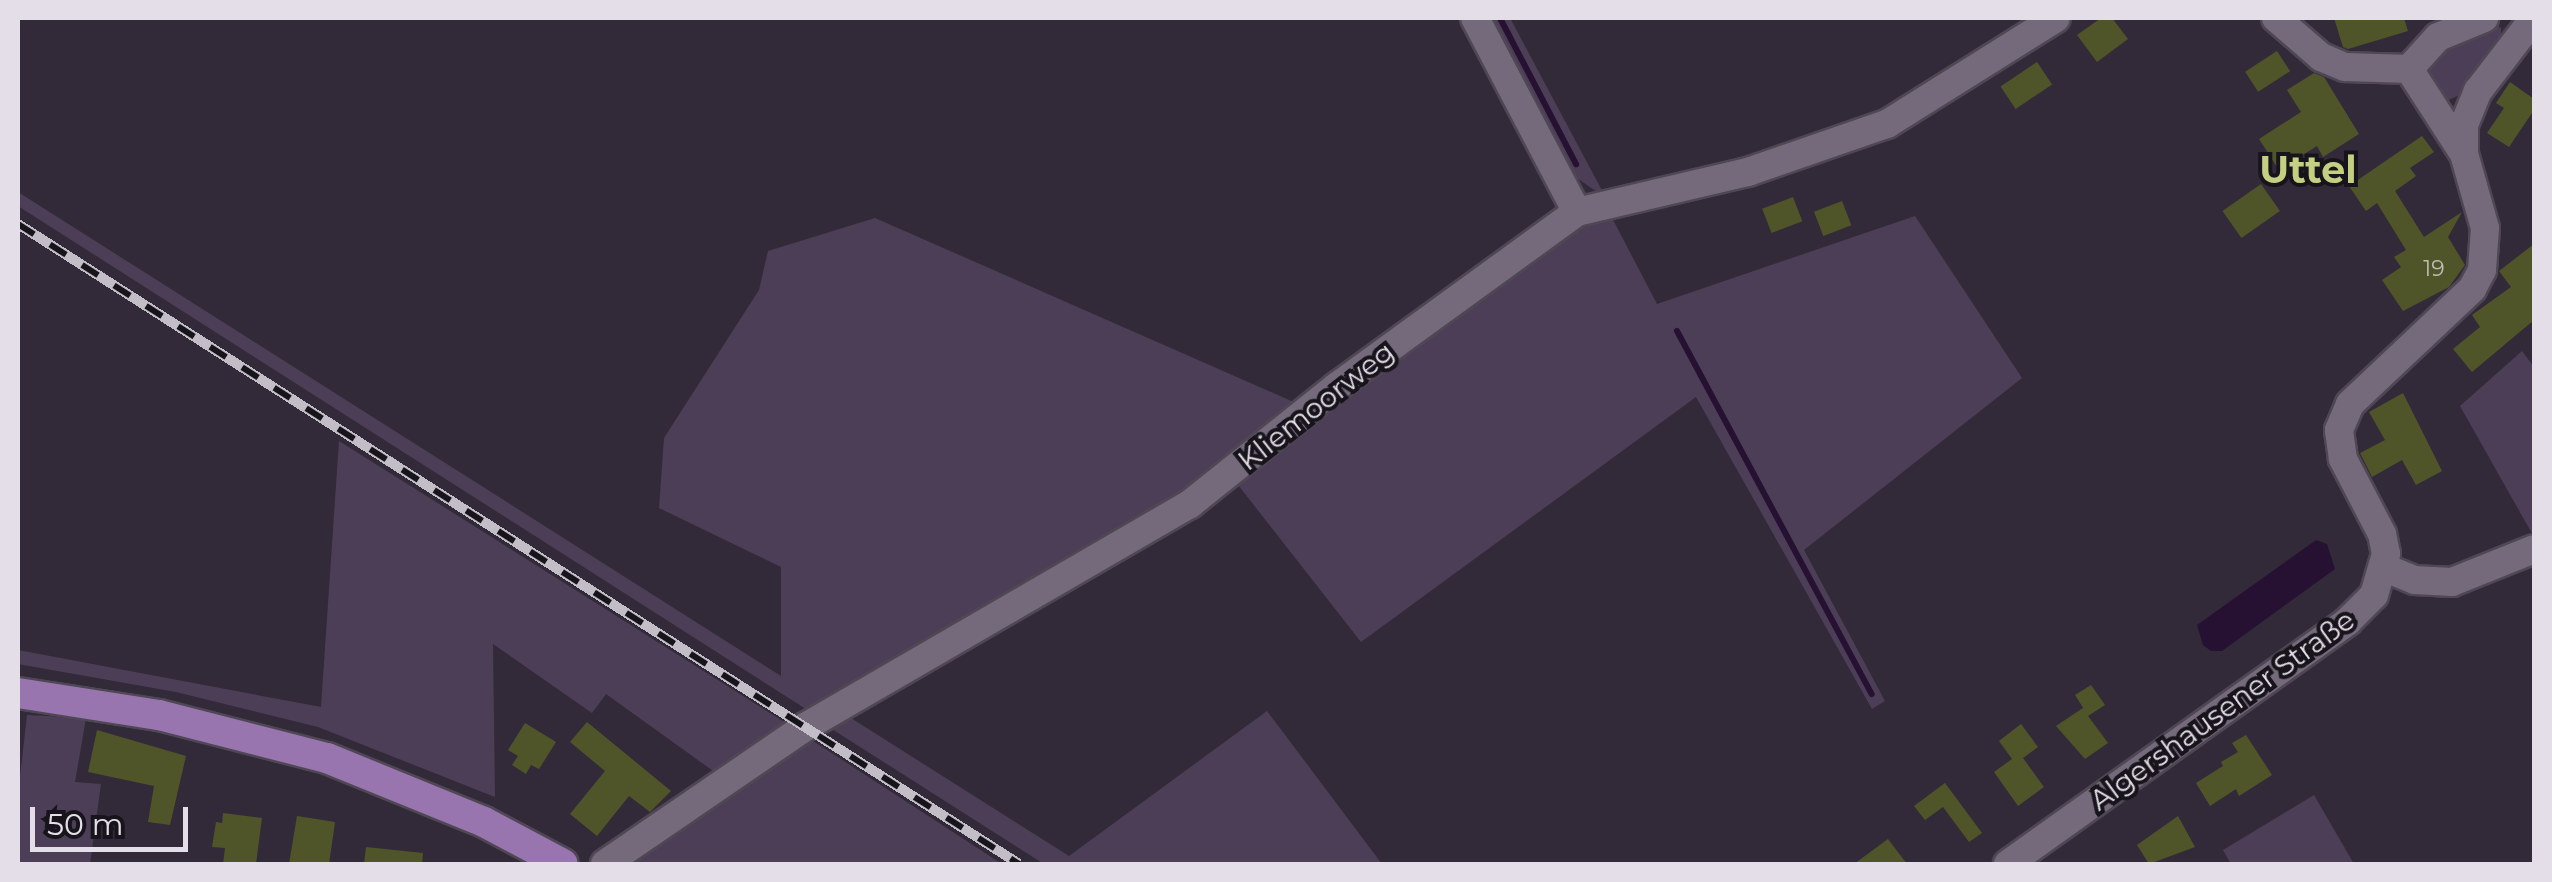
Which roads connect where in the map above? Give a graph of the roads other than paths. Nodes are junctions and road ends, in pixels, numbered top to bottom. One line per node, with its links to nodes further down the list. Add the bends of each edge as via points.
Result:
1 (1475, 18): 8 (street)
2 (2056, 18): 8 (street, Kliemoorweg, via 1887,124 1748,172)
3 (2276, 18): 6 (street, via 2321,58 2345,67)
4 (2484, 18): 6 (street, via 2438,37)
5 (2529, 18): 7 (street, via 2478,91 2464,125)
6 (2409, 70): 7 (street)
7 (2464, 154): 10 (street, via 2485,228 2482,270 2472,289 2350,404 2339,430 2343,459 2382,534)
8 (1577, 212): 13 (street, Kliemoorweg, via 1336,386 1190,504 805,727)
9 (2534, 549): 10 (street, via 2452,582 2414,580)
10 (2384, 568): 14 (street, Algershausener Straße, via 2374,595 2347,622)
11 (18, 694): 12 (main road, via 159,715 327,758 484,822)
12 (563, 864)
13 (605, 864)
14 (2008, 864)

